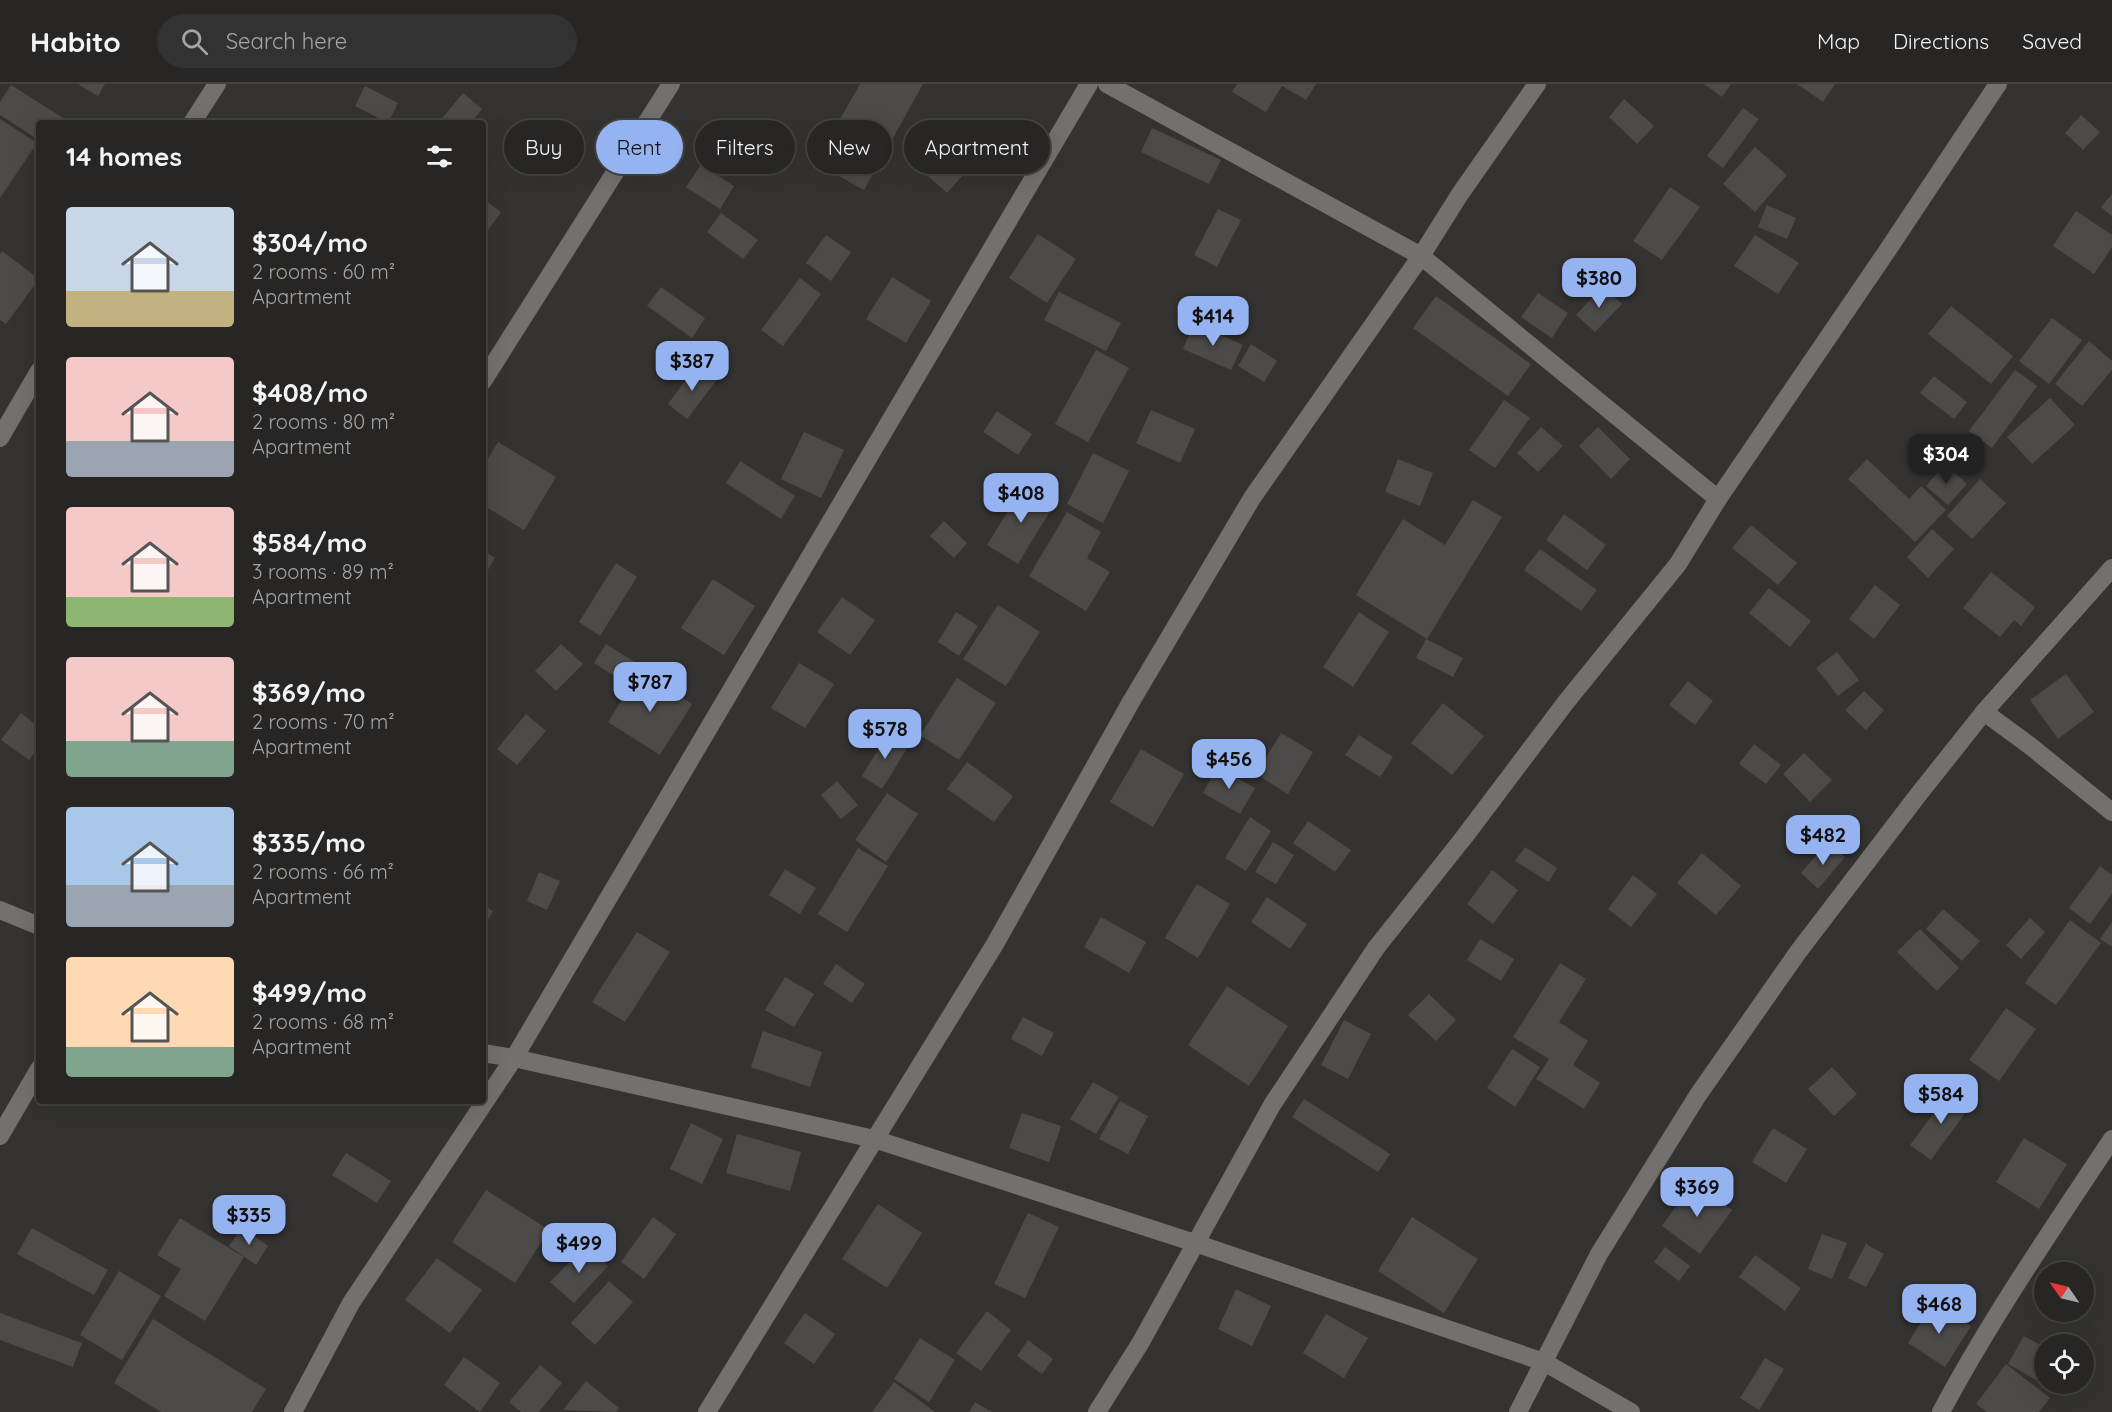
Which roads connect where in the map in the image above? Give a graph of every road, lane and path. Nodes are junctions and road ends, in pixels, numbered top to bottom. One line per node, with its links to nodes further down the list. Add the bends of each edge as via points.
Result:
1 (217, 84): 7 (street)
2 (671, 84): 10 (street)
3 (1089, 84): 19 (street)
4 (1107, 84): 8 (street)
5 (1537, 84): 8 (street)
6 (1998, 84): 12 (street)
7 (194, 120)
8 (1421, 256): 12 (street); 24 (street, via 1252,498 1132,700 995,944)
9 (36, 376): 11 (street)
10 (486, 376)
11 (0, 438)
12 (1718, 499): 26 (street, via 1678,564 1376,948 1272,1105)
13 (2112, 568): 14 (street)
14 (1984, 712): 15 (street); 27 (street, via 1798,952 1698,1095 1599,1254)
15 (2112, 812)
16 (0, 910): 17 (street)
17 (36, 925)
18 (486, 1053): 19 (street)
19 (514, 1058): 21 (street); 24 (street)
20 (36, 1074): 23 (street)
21 (486, 1100)
22 (483, 1104): 28 (street, via 351,1303)
23 (0, 1136)
24 (874, 1139): 26 (street); 29 (street)
25 (2112, 1139): 33 (street, via 1958,1379)
26 (1195, 1243): 27 (street); 30 (street)
27 (1544, 1362): 31 (street); 32 (street)
28 (293, 1412)
29 (706, 1412)
30 (1097, 1412)
31 (1518, 1412)
32 (1631, 1412)
33 (1941, 1412)

